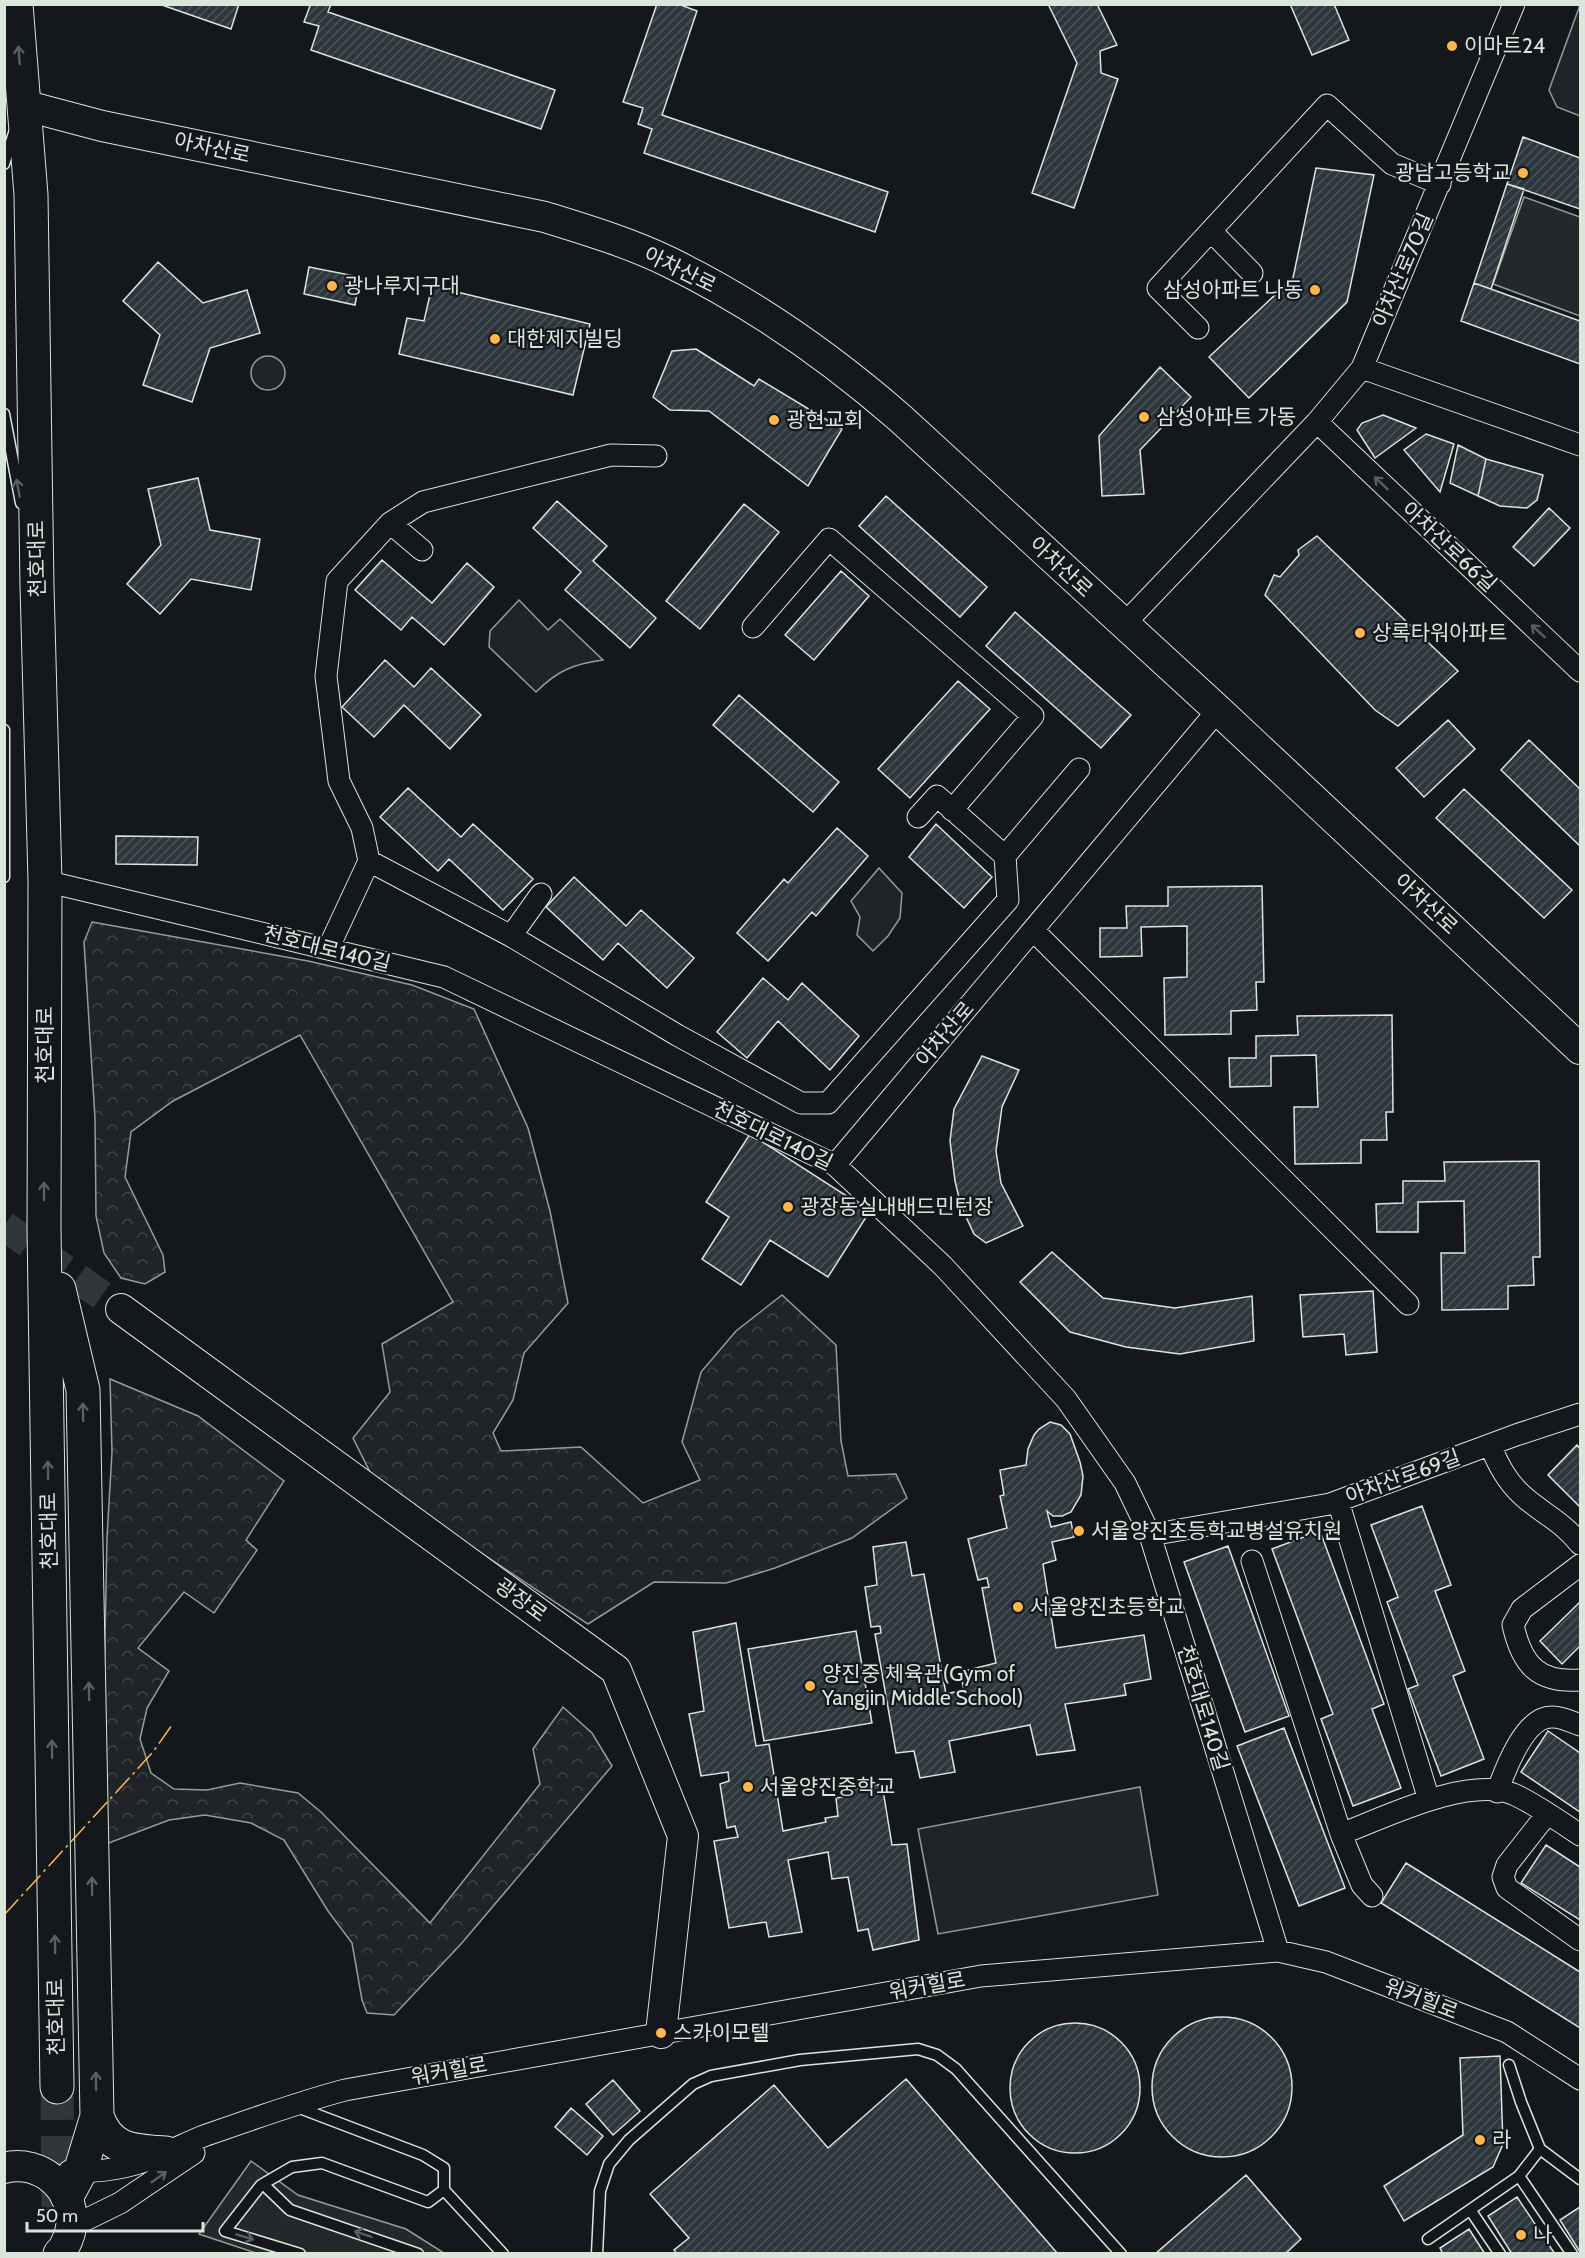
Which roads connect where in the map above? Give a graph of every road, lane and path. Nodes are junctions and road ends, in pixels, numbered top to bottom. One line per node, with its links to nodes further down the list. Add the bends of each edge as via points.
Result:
1 (16, 4): 3 (main road, 천호대로, one-way to 1)
2 (1514, 4): 5 (street, 아차산로70길)
3 (14, 103): 4 (lane); 16 (main road, 천호대로, via 31,195); 18 (main road, 아차산로, via 102,126 545,217 669,262 764,314 854,377)
4 (4, 164)
5 (1440, 184): 6 (street, via 1392,165 1327,105); 9 (street, 아차산로70길)
6 (1211, 231): 7 (street); 8 (street, via 1158,288)
7 (1252, 273)
8 (1198, 328)
9 (1362, 368): 11 (street, 아차산로70길); 12 (street)
10 (4, 414): 16 (lane, one-way to 10)
11 (1317, 422): 18 (street, 아차산로70길, via 1130,618); 19 (street, 아차산로66길, one-way to 11)
12 (1581, 445)
13 (656, 456): 14 (street, via 611,455 423,502)
14 (390, 523): 15 (street); 26 (street, via 337,581 326,676 339,781 362,828)
15 (422, 550)
16 (37, 586): 28 (main road, 천호대로)
17 (753, 627): 23 (street, via 830,538 1034,716)
18 (1126, 627): 20 (main road, 아차산로)
19 (1581, 671)
20 (1218, 711): 30 (street, 아차산로); 33 (main road, 아차산로)
21 (4, 730): 27 (lane)
22 (1078, 769): 25 (street)
23 (952, 810): 24 (street, via 937,796); 25 (street)
24 (918, 817)
25 (1005, 856): 31 (street, via 1008,900 828,1103 801,1102 677,1035)
26 (369, 861): 31 (street); 32 (street)
27 (4, 877)
28 (45, 881): 32 (street, 천호대로140길); 35 (main road, 천호대로, one-way to 28)
29 (541, 894): 31 (street)
30 (1033, 930): 34 (street, 아차산로); 36 (street)
31 (511, 936)
32 (328, 949): 34 (street, 천호대로140길, via 444,977)
33 (1581, 1049)
34 (835, 1165): 41 (street, 천호대로140길, via 943,1266 1066,1399 1125,1483)
35 (44, 1228): 58 (main road, 천호대로, one-way to 35); 60 (main road, one-way to 35, via 83,1390)
36 (1408, 1304)
37 (121, 1309): 55 (main road, 광장로, via 616,1670 683,1836)
38 (1581, 1414): 39 (street, 아차산로69길)
39 (1490, 1445): 40 (street, 아차산로69길); 42 (street, via 1505,1476 1523,1496 1568,1529)
40 (1338, 1501): 41 (street, 아차산로69길); 48 (street)
41 (1150, 1535): 54 (street, 천호대로140길)
42 (1581, 1544)
43 (1252, 1561): 50 (street)
44 (1581, 1565): 45 (street, via 1522,1609 1513,1625 1531,1668 1544,1677)
45 (1581, 1680)
46 (1581, 1725): 47 (street, via 1552,1716 1539,1720 1510,1758)
47 (1497, 1792): 48 (street, via 1477,1789); 49 (street, via 1512,1794)
48 (1429, 1800): 50 (street)
49 (1547, 1814): 51 (street); 53 (street, via 1512,1858 1503,1877 1507,1888)
50 (1341, 1834): 52 (street, via 1362,1885)
51 (1581, 1835)
52 (1372, 1896)
53 (1581, 1940)
54 (1278, 1951): 55 (street, 워커힐로, via 981,1976); 57 (street, 워커힐로, via 1326,1962 1507,2032)
55 (660, 2033): 59 (street, 워커힐로, via 345,2090)
56 (1509, 2064): 62 (lane)
57 (1581, 2079)
58 (57, 2087)
59 (291, 2105): 61 (street, 워커힐로); 68 (lane, via 423,2155 444,2168)
60 (97, 2116): 63 (main road, via 102,2130 131,2151); 70 (main road)
61 (257, 2117): 63 (street, 워커힐로); 70 (street, 워커힐로, one-way to 61, via 120,2203 191,2154)
62 (1540, 2149): 65 (lane); 66 (lane)
63 (166, 2153): 70 (street, 워커힐로, via 131,2165 91,2172)
64 (4, 2168): 70 (main road, via 26,2166 54,2179)
65 (1519, 2176): 69 (lane); 78 (lane)
66 (1581, 2179)
67 (262, 2184): 68 (lane, via 292,2167 322,2163 428,2202); 72 (lane, one-way to 72, via 225,2231); 73 (lane, one-way to 67, via 290,2210)
68 (444, 2190): 74 (lane)
69 (1471, 2211): 71 (lane); 77 (lane)
70 (66, 2226)
71 (1428, 2239)
72 (300, 2253)
73 (418, 2253)
74 (503, 2253)
75 (597, 2253): 76 (lane, via 600,2191 609,2163 629,2140 693,2084 711,2076 800,2060 918,2049 937,2055 956,2069)
76 (1121, 2253)
77 (1500, 2253)
78 (1572, 2253)

